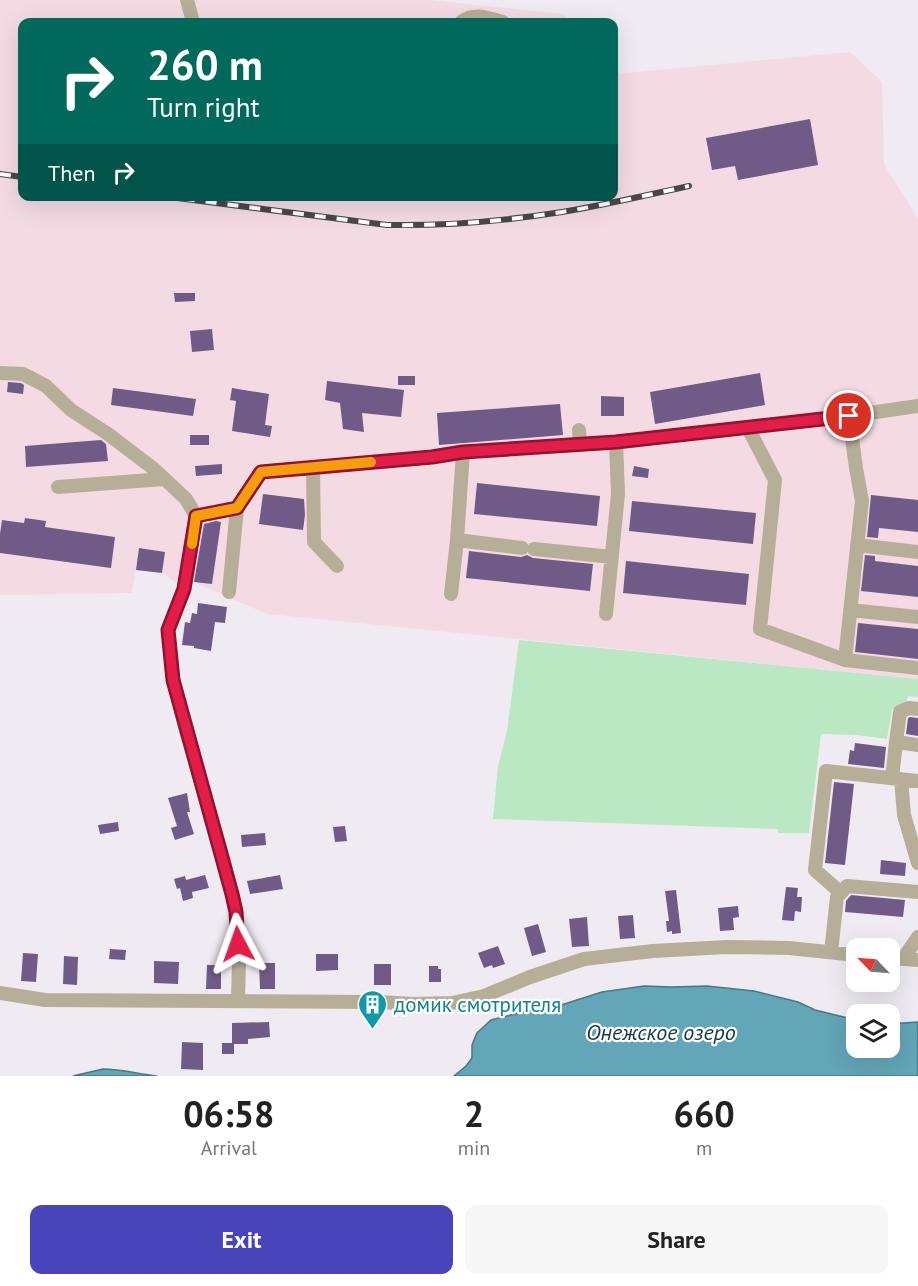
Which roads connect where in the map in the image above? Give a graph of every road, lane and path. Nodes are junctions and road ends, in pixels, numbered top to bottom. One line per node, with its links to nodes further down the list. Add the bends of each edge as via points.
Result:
1 (187, 0): 2 (street)
2 (193, 18)
3 (466, 18): 4 (street)
4 (488, 18)
5 (0, 373): 14 (street, via 23,374 46,386 71,410)
6 (918, 406): 7 (street)
7 (849, 416): 8 (street); 19 (street, via 862,501)
8 (748, 428): 10 (street); 28 (street, via 775,480 760,629)
9 (579, 430): 11 (street)
10 (616, 442): 11 (street); 21 (street, via 618,494)
11 (580, 445): 12 (street)
12 (463, 452): 13 (street); 18 (street)
13 (313, 467): 16 (street, via 261,472); 22 (street, via 314,542)
14 (165, 479): 15 (street); 17 (street, via 186,499)
15 (58, 487)
16 (237, 508): 17 (street); 23 (street)
17 (196, 516): 45 (street, via 184,589 168,630 173,680 236,912)
18 (457, 540): 21 (street); 24 (street)
19 (857, 545): 20 (street); 25 (street)
20 (918, 552)
21 (612, 557): 26 (street)
22 (338, 566)
23 (229, 592)
24 (451, 594)
25 (850, 610): 27 (street); 28 (street)
26 (606, 614)
27 (918, 617)
28 (845, 660): 29 (street)
29 (918, 668)
30 (918, 709): 31 (street, via 900,712)
31 (896, 742): 32 (street); 33 (street)
32 (918, 745)
33 (896, 779): 34 (street); 35 (street); 37 (street, via 826,771 815,870)
34 (918, 781)
35 (918, 863)
36 (918, 892): 37 (street, via 847,886)
37 (841, 893): 39 (street, via 837,897)
38 (918, 937): 41 (street)
39 (831, 952): 40 (street); 45 (street, via 727,946 584,959 484,996 452,1003)
40 (846, 954)
41 (900, 954)
42 (900, 958): 43 (street)
43 (918, 960)
44 (0, 993): 45 (street, via 45,1000)
45 (238, 1000)

